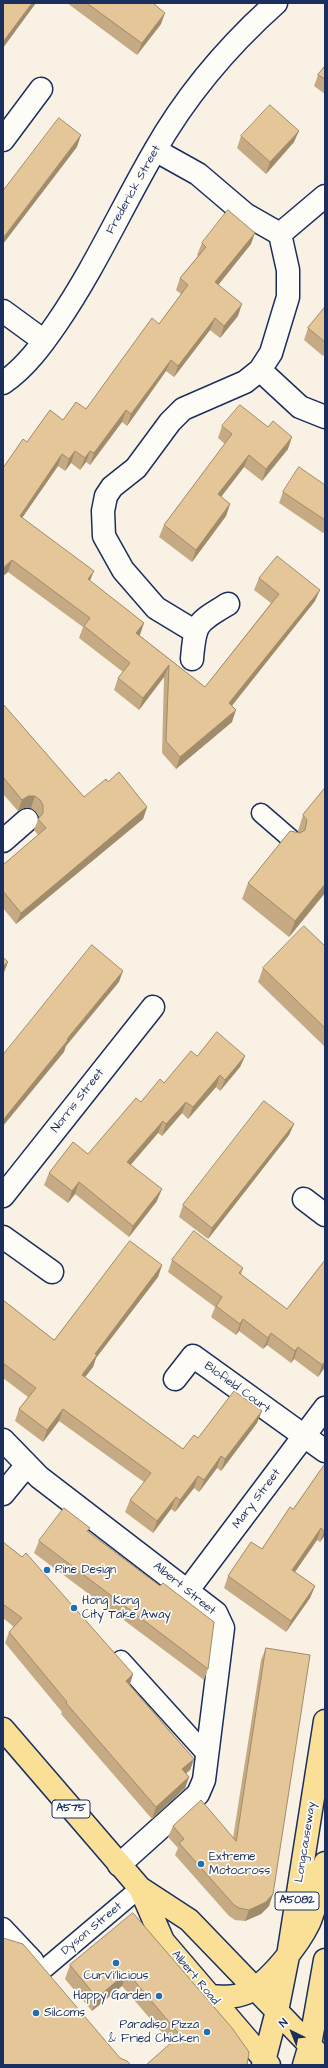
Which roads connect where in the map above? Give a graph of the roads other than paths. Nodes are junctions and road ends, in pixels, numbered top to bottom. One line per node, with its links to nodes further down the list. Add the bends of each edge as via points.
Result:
1 (276, 3): 4 (street, Frederick Street, via 224,55)
2 (41, 89): 3 (street)
3 (3, 140)
4 (155, 150): 6 (street, via 198,174 245,214); 8 (street, Frederick Street, via 92,268)
5 (325, 196): 6 (street)
6 (280, 234): 9 (street, via 288,270 288,297 271,353)
7 (3, 311): 8 (street)
8 (44, 341): 10 (street, Frederick Street, via 30,359)
9 (260, 370): 11 (street, via 300,407); 13 (street, via 245,382 183,409 170,422 136,468 112,487 106,496 103,511 104,536 123,570 156,608)
10 (3, 384)
11 (325, 417)
12 (228, 604): 13 (street, via 204,619)
13 (194, 631): 14 (street)
14 (192, 659)
15 (261, 813): 17 (lane)
16 (28, 820): 18 (street)
17 (291, 839)
18 (3, 841)
19 (153, 1007): 20 (street, Norris Street)
20 (3, 1196)
21 (304, 1199): 22 (street)
22 (325, 1215)
23 (3, 1237): 24 (street)
24 (52, 1272)
25 (175, 1379): 27 (street, Blofield Court, via 193,1356)
26 (325, 1408): 27 (street, Mary Street)
27 (304, 1436): 29 (street); 32 (street, Mary Street)
28 (3, 1440): 30 (street, Albert Street)
29 (325, 1450)
30 (26, 1466): 31 (street); 32 (street, Albert Street)
31 (3, 1494)
32 (188, 1590): 36 (street, Albert Street, via 216,1613 222,1628)
33 (121, 1660): 36 (lane)
34 (325, 1721): 41 (main road, Longcauseway / A5082)
35 (3, 1729): 38 (main road, Albert Road / A575)
36 (207, 1755): 38 (street, Albert Street, via 204,1780 198,1794)
37 (325, 1863): 41 (main road, via 309,1922)
38 (119, 1865): 39 (main road, Albert Road / A575)
39 (140, 1888): 40 (lane, Dyson Street, via 48,1976); 43 (main road, Albert Road / A575, via 189,1920); 44 (main road, Albert Road / A575, via 163,1941)
40 (3, 1927)
41 (288, 1956): 43 (main road); 45 (main road, Longcauseway / A5082)
42 (325, 1960): 46 (main road)
43 (255, 1988): 44 (main road, via 234,1996); 45 (main road, Albert Road / A575)
44 (209, 1996): 48 (main road, Albert Road / A575)
45 (277, 2011): 46 (main road, A575); 48 (main road, A5082)
46 (307, 2055): 47 (main road, A575)
47 (325, 2061)
48 (265, 2063)

